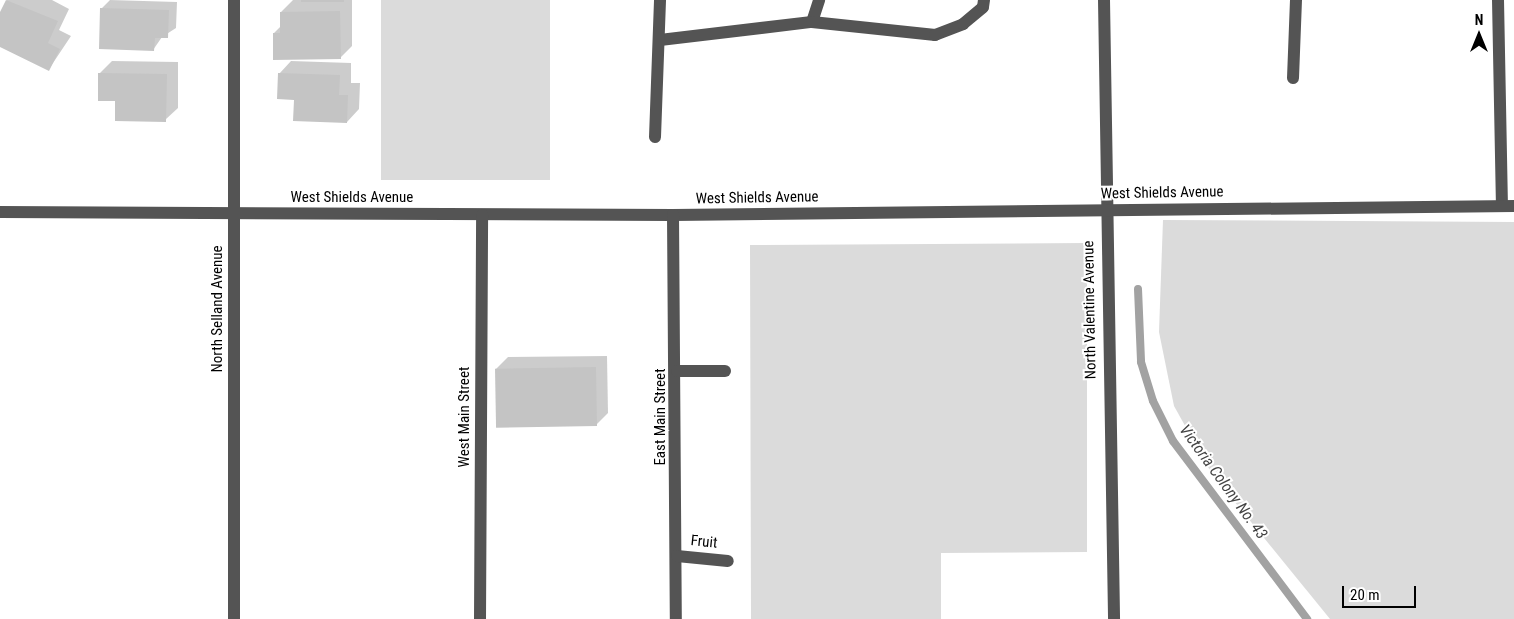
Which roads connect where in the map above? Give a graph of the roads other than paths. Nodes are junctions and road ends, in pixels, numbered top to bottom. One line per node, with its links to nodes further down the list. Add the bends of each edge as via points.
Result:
1 (234, 0): 15 (street, North Selland Avenue)
2 (660, 0): 9 (street)
3 (819, 0): 8 (street)
4 (984, 0): 8 (street, via 983,7 963,24 935,35)
5 (1104, 0): 13 (street, North Valentine Avenue)
6 (1296, 0): 10 (street)
7 (1498, 0): 12 (street)
8 (812, 22): 9 (street)
9 (660, 40): 11 (street)
10 (1293, 78)
11 (655, 137)
12 (1508, 206): 13 (street, West Shields Avenue)
13 (1104, 210): 17 (street, West Shields Avenue); 25 (street, North Valentine Avenue)
14 (0, 212): 15 (street, West Shields Avenue)
15 (234, 213): 16 (street, West Shields Avenue); 22 (street, North Selland Avenue)
16 (482, 215): 17 (street, West Shields Avenue); 23 (street, West Main Street)
17 (673, 215): 18 (street, East Main Street)
18 (677, 371): 19 (street); 20 (street, East Main Street)
19 (725, 371)
20 (677, 556): 21 (street, Fruit); 24 (street, East Main Street)
21 (728, 561)
22 (234, 619)
23 (480, 619)
24 (676, 619)
25 (1114, 619)

